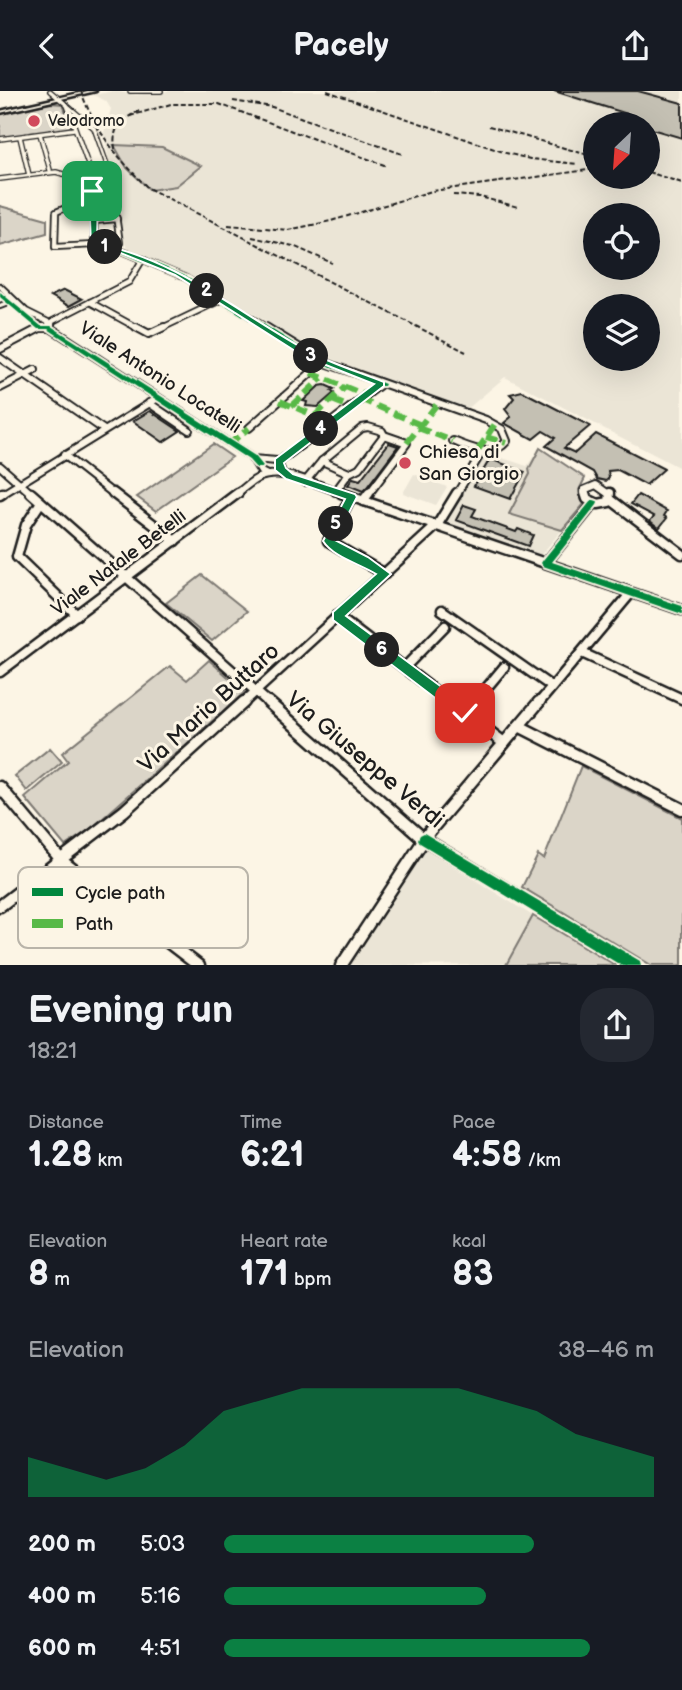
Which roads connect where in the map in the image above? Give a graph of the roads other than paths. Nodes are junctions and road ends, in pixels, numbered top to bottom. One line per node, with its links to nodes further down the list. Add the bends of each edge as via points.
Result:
1 (50, 91): 5 (street)
2 (94, 91): 5 (main road)
3 (131, 91): 4 (street)
4 (161, 91)
5 (60, 99): 6 (street); 7 (main road)
6 (67, 105): 8 (street); 9 (street)
7 (0, 112)
8 (80, 115): 9 (street); 19 (street, via 94,128)
9 (71, 117): 10 (street)
10 (74, 129): 11 (street); 17 (street)
11 (40, 134): 12 (street); 14 (street)
12 (20, 137): 13 (street); 15 (street)
13 (0, 139)
14 (50, 170): 15 (street); 17 (street)
15 (29, 175): 16 (street)
16 (0, 179)
17 (90, 180): 18 (street); 20 (street)
18 (105, 184): 19 (street); 20 (street)
19 (113, 185): 21 (street)
20 (92, 190): 22 (street); 23 (street, via 78,203 56,212 55,246)
21 (117, 219): 22 (street); 24 (street)
22 (95, 221): 23 (street)
23 (94, 245): 24 (street)
24 (120, 247): 25 (street)
25 (143, 259): 28 (street); 30 (street, via 132,279)
26 (0, 286): 29 (street, Viale Antonio Locatelli)
27 (0, 294): 29 (street, Viale Antonio Locatelli)
28 (221, 300): 30 (street, via 157,332 144,333); 35 (street)
29 (11, 302): 31 (street); 32 (street, Viale Antonio Locatelli)
30 (90, 302): 32 (street)
31 (0, 306)
32 (45, 325): 33 (street); 40 (street, Viale Antonio Locatelli)
33 (0, 349)
34 (0, 358): 37 (street)
35 (323, 362): 38 (street); 42 (street)
36 (35, 370): 37 (street)
37 (24, 376): 39 (street); 43 (street)
38 (381, 384): 47 (street, via 496,425 506,443 499,450); 50 (street)
39 (0, 388)
40 (158, 398): 41 (street); 52 (street, Viale Antonio Locatelli)
41 (149, 403): 43 (street); 44 (street, Viale Antonio Locatelli)
42 (249, 428)
43 (104, 430): 48 (street)
44 (189, 430)
45 (384, 435): 49 (street, via 362,428); 53 (street, via 359,468); 60 (street, via 407,443)
46 (453, 441): 47 (street)
47 (482, 452): 63 (street, Via Mario Buttaro)
48 (64, 455): 55 (street); 64 (street)
49 (321, 461): 53 (street); 54 (street)
50 (279, 462): 52 (street); 52 (street)
51 (0, 466): 55 (street, Via Giuseppe Verdi)
52 (268, 470): 54 (street); 64 (street, Viale Natale Betelli)
53 (349, 473): 56 (street)
54 (305, 482): 56 (street)
55 (19, 483): 57 (street); 61 (street, Via Giuseppe Verdi)
56 (335, 492): 58 (street)
57 (0, 495)
58 (351, 497): 60 (street); 67 (street, via 328,541)
59 (610, 499): 62 (street); 62 (street, via 607,490 592,485 584,493); 65 (street)
60 (363, 501): 63 (street)
61 (41, 502): 68 (street, Via Giuseppe Verdi); 72 (street, via 26,525 17,557)
62 (594, 503): 66 (street)
63 (436, 526): 66 (street); 67 (street, Via Mario Buttaro)
64 (175, 541): 68 (street, Viale Natale Betelli)
65 (682, 554)
66 (546, 563): 69 (street)
67 (385, 574): 73 (street, Via Mario Buttaro)
68 (128, 577): 72 (street, Viale Natale Betelli); 80 (street, Via Giuseppe Verdi)
69 (631, 593): 71 (street); 75 (street)
70 (442, 610): 79 (street)
71 (682, 610)
72 (77, 615): 78 (street, Viale Natale Betelli)
73 (337, 616): 76 (street); 80 (street, Via Mario Buttaro)
74 (445, 626): 76 (street)
75 (582, 653): 79 (street); 81 (street)
76 (405, 667): 82 (street)
77 (504, 667): 82 (street)
78 (0, 672)
79 (552, 687): 83 (street)
80 (256, 692): 87 (street, Via Giuseppe Verdi); 88 (street, Via Mario Buttaro)
81 (682, 699)
82 (465, 713): 84 (street)
83 (519, 726): 84 (street); 86 (street)
84 (504, 743): 87 (street)
85 (0, 787): 88 (street)
86 (682, 809)
87 (424, 839): 95 (street); 96 (street, Via Giuseppe Verdi)
88 (62, 861): 89 (street, Via Mario Buttaro); 90 (street)
89 (54, 867)
90 (70, 867)
91 (18, 893): 92 (street, Via Mario Buttaro)
92 (0, 906)
93 (177, 948): 94 (street)
94 (199, 965)
95 (341, 965)
96 (635, 965)

